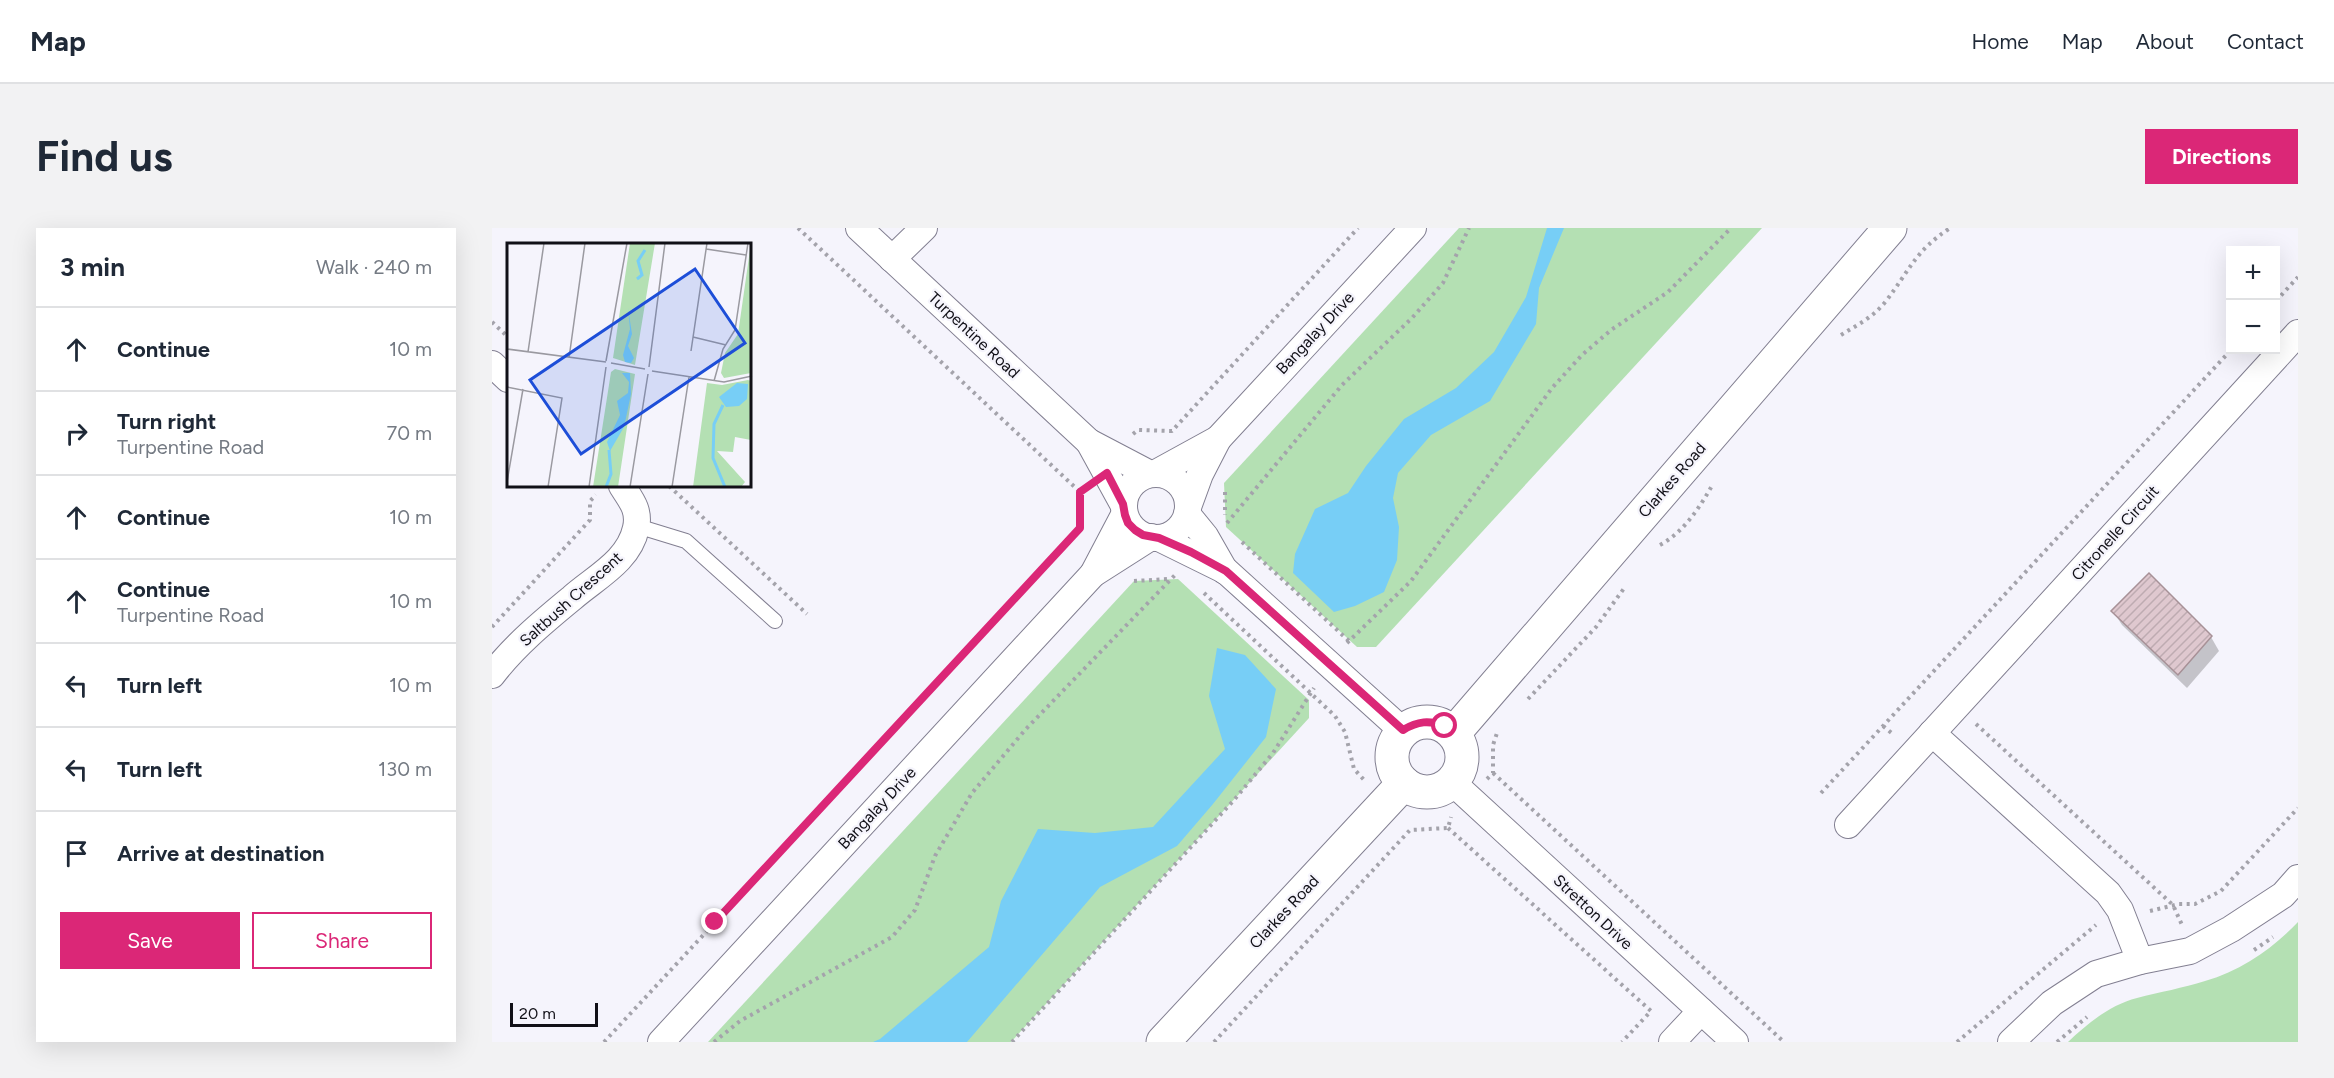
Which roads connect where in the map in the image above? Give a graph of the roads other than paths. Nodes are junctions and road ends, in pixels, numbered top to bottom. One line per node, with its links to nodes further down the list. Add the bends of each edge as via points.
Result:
1 (859, 228): 5 (street, Turpentine Road)
2 (924, 228): 5 (street)
3 (1413, 228): 9 (street, Bangalay Drive)
4 (1890, 228): 22 (street, Clarkes Road)
5 (892, 259): 10 (street, Turpentine Road)
6 (2298, 333): 23 (street, Citronelle Circuit)
7 (492, 364): 8 (street)
8 (507, 378)
9 (1218, 439): 11 (street, Bangalay Drive); 14 (street, Bangalay Drive)
10 (1115, 466): 11 (street); 13 (street, Turpentine Road)
11 (1153, 474): 13 (street, via 1131,485); 14 (street, via 1175,480 1186,497)
12 (623, 488): 15 (street, via 636,507)
13 (1124, 509): 16 (street, via 1135,530); 18 (street, Bangalay Drive)
14 (1187, 510): 16 (street, via 1177,530); 17 (street)
15 (637, 526): 19 (lane, via 686,541); 20 (street, Saltbush Crescent, via 630,545 617,562 504,658)
16 (1155, 538): 17 (street); 18 (street, Bangalay Drive)
17 (1226, 571): 21 (street)
18 (1093, 574): 30 (street, Bangalay Drive)
19 (775, 621)
20 (492, 675)
21 (1403, 730): 22 (street, via 1413,724 1435,722); 25 (street, via 1393,751)
22 (1454, 733): 24 (street, via 1460,742)
23 (1932, 733): 26 (street, Citronelle Circuit); 28 (street, via 2108,893 2120,910)
24 (1460, 790): 25 (street); 29 (street, Stretton Drive)
25 (1394, 793): 31 (street, Clarkes Road)
26 (1848, 825)
27 (2298, 878): 28 (street, via 2283,895 2190,951)
28 (2140, 961): 34 (street, via 2096,974 2052,1004)
29 (1701, 1011): 32 (street); 33 (street, Stretton Drive)
30 (661, 1042)
31 (1164, 1042)
32 (1672, 1042)
33 (1735, 1042)
34 (2011, 1042)

